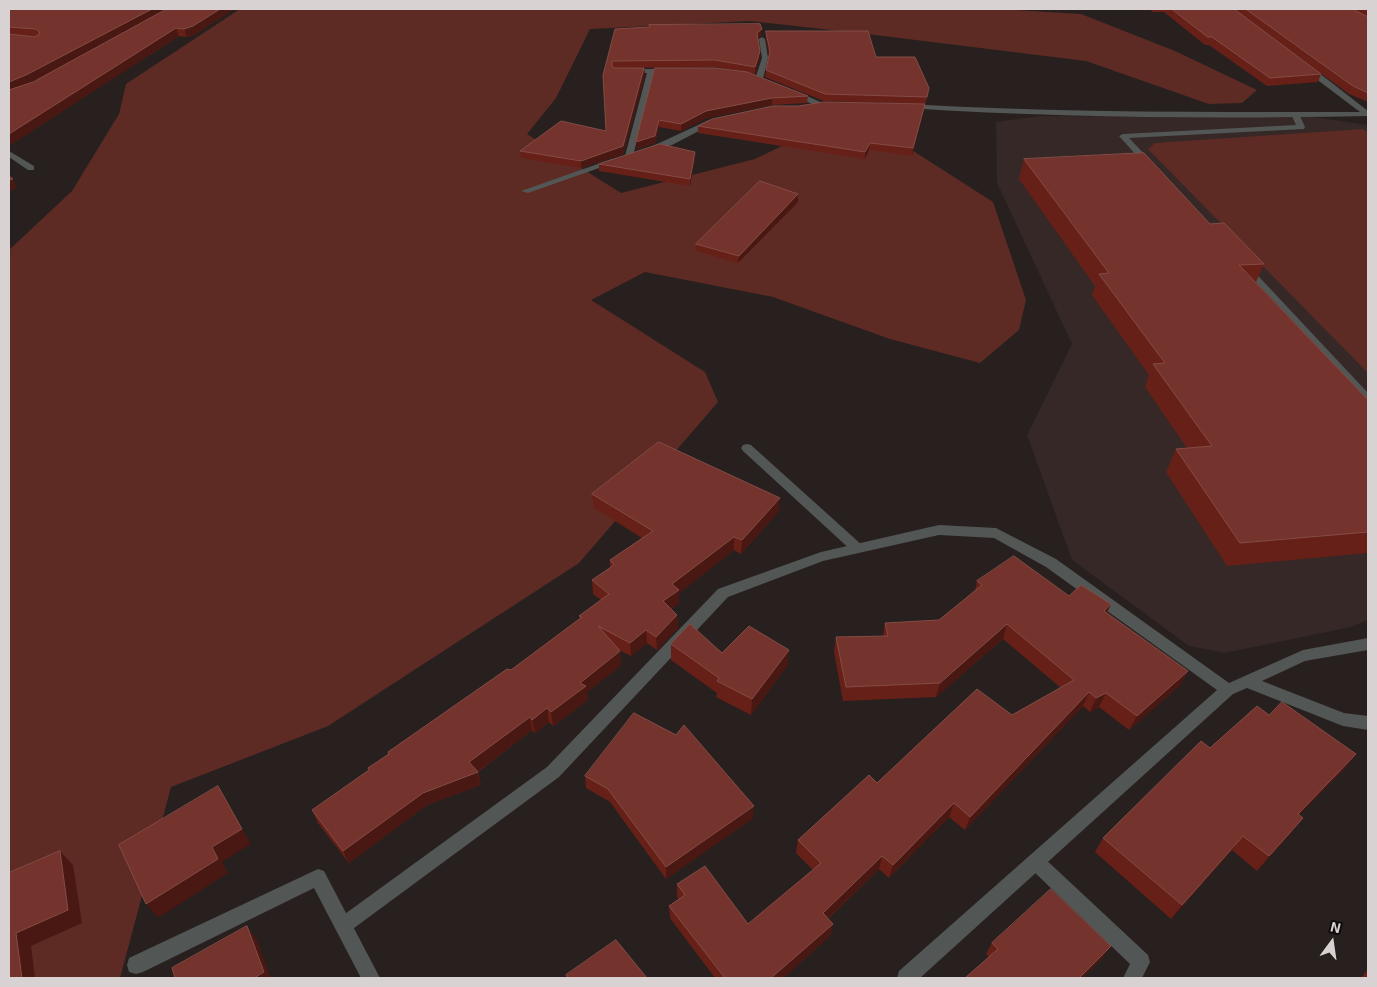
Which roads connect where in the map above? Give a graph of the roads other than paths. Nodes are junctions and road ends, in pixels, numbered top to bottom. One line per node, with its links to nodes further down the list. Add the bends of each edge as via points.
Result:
1 (762, 39): 6 (street, via 765,58 756,78)
2 (1298, 61): 13 (street)
3 (617, 71): 4 (street)
4 (651, 71): 5 (street); 16 (street)
5 (679, 71)
6 (768, 83)
7 (786, 90): 8 (street)
8 (823, 105): 9 (street); 11 (street)
9 (833, 105)
10 (902, 106): 12 (street, via 1073,114)
11 (806, 107)
12 (1295, 114): 13 (street); 18 (street, via 1301,127 1123,136)
13 (1368, 114)
14 (725, 119): 16 (street, via 709,122 669,143)
15 (9, 153): 17 (street)
16 (629, 156): 19 (street)
17 (31, 168)
18 (1157, 173)
19 (525, 191)
20 (1239, 260): 21 (street)
21 (1368, 399)
22 (747, 448): 23 (street)
23 (858, 549): 26 (street, via 940,530 996,533 1051,562); 29 (street, via 821,557 723,593 553,772)
24 (1368, 644): 25 (street, via 1303,656)
25 (1248, 682): 26 (street); 27 (street, via 1343,718)
26 (1228, 690): 28 (street)
27 (1368, 723)
28 (1036, 862): 32 (street); 33 (street, via 1140,962)
29 (344, 925): 30 (street, via 318,877); 31 (street)
30 (136, 965)
31 (371, 978)
32 (906, 978)
33 (1132, 978)

